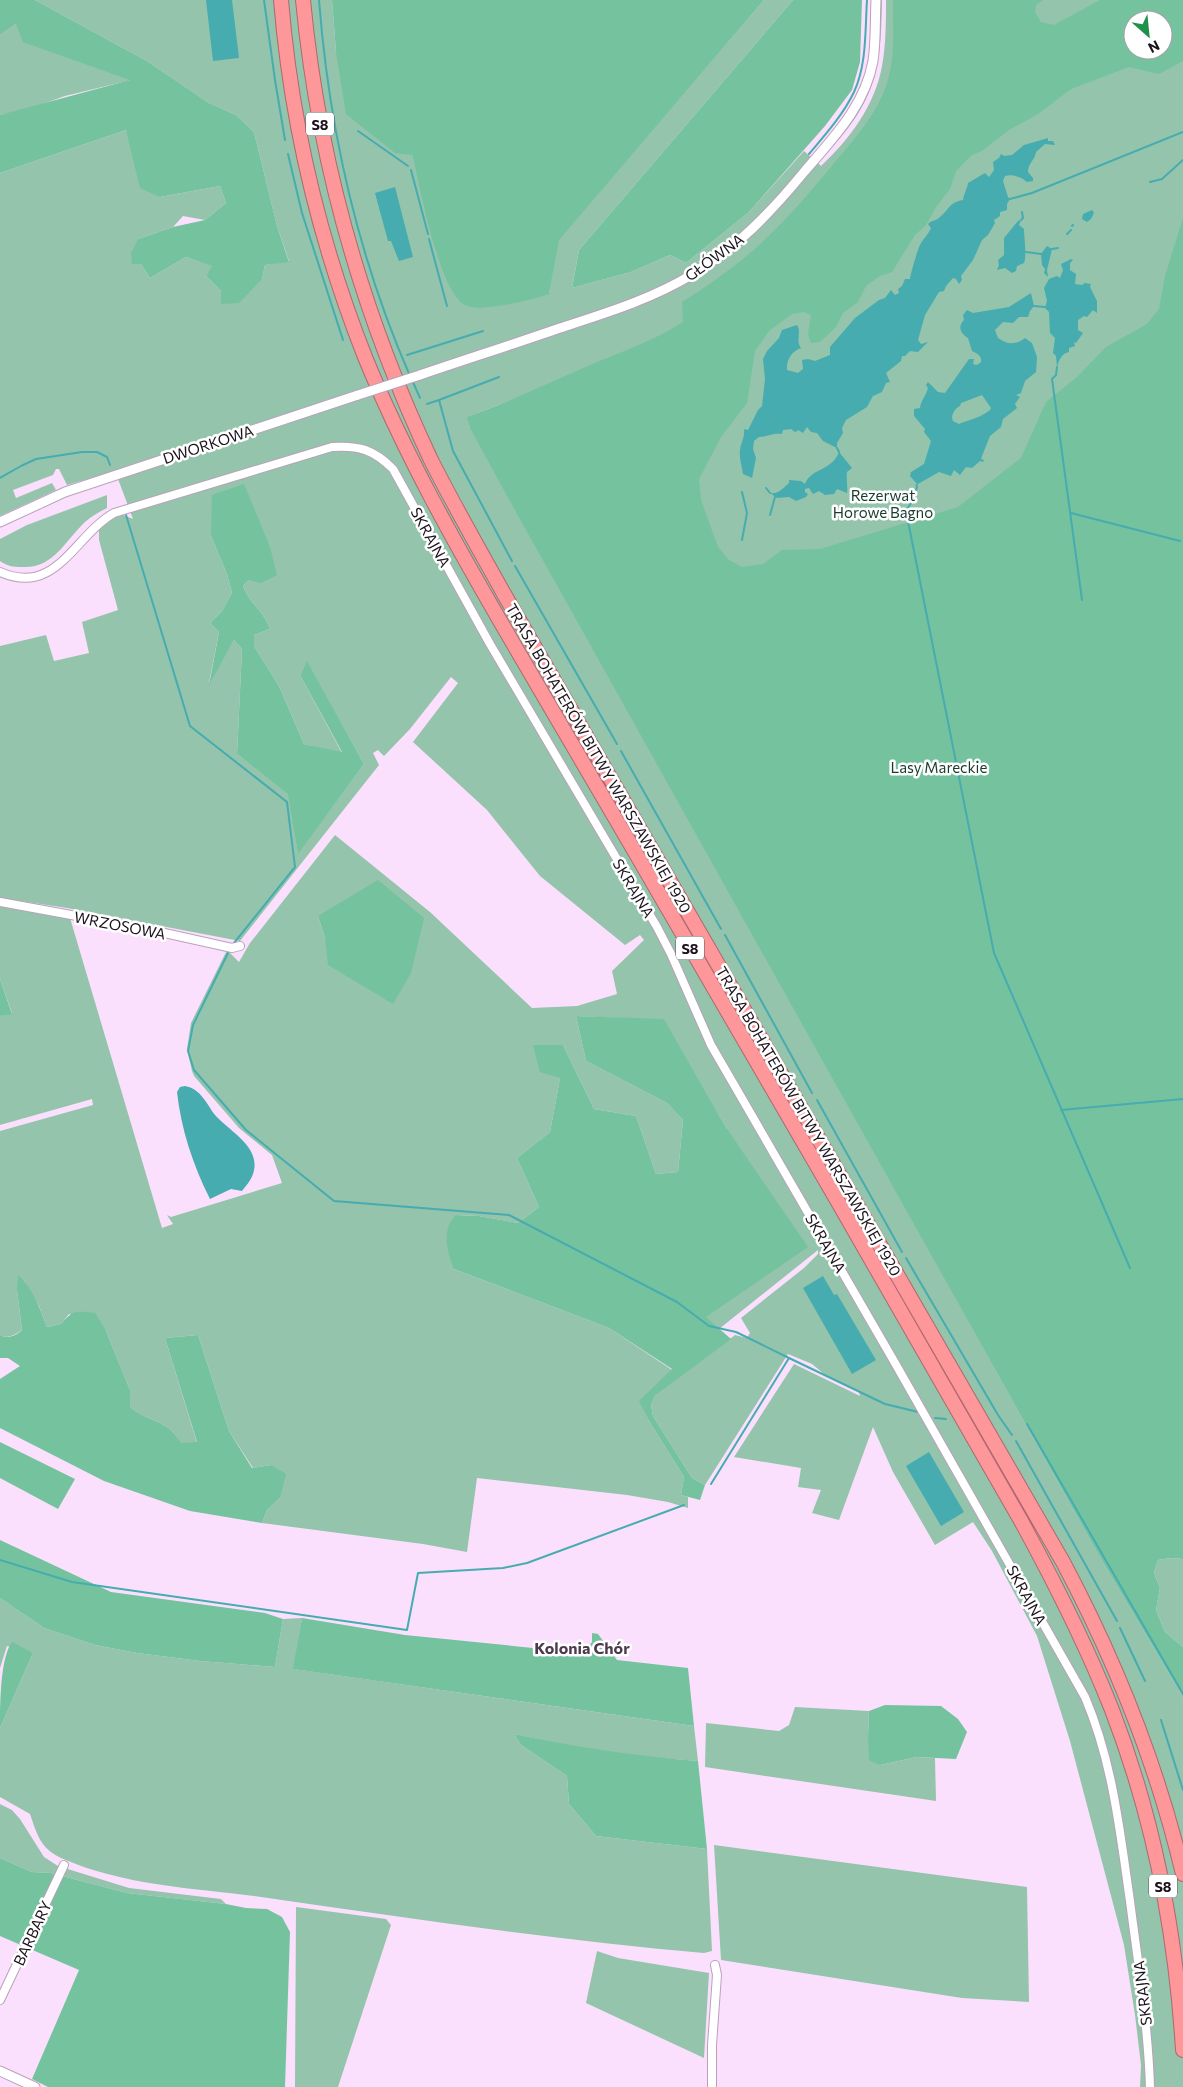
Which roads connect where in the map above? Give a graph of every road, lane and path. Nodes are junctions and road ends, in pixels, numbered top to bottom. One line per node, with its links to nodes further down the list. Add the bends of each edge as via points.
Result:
1 (281, 0): 13 (highway, TRASA BOHATERÓW BITWY WARSZAWSKIEJ 1920 / S8, via 307,167 329,250 352,322 396,427 486,595 1016,1511 1079,1633 1118,1728 1140,1795 1162,1881 1174,1953)
2 (304, 0): 10 (highway, TRASA BOHATERÓW BITWY WARSZAWSKIEJ 1920 / S8, via 319,118 349,245 398,384 430,458 1033,1507 1096,1625 1137,1720 1165,1802)
3 (876, 0): 4 (street, GŁÓWNA, via 873,62 858,104 786,194 735,244 693,274 657,294)
4 (420, 375): 5 (street, DWORKOWA, bridge, via 65,492)
5 (0, 522)
6 (0, 572): 17 (street, SKRAJNA, via 27,579 45,574 62,562 101,520 114,513 332,447 368,450 383,458 394,470 490,644 657,927 710,1045 1085,1698 1100,1735 1112,1781 1141,1980)
7 (0, 902): 8 (street, WRZOSOWA, via 232,948)
8 (240, 946)
9 (64, 1865): 12 (street, BARBARY)
10 (1183, 1874)
11 (715, 1964): 16 (street, via 718,1975)
12 (0, 2000)
13 (1183, 2050)
14 (0, 2071): 15 (street)
15 (35, 2087)
16 (712, 2087)
17 (1150, 2087)

